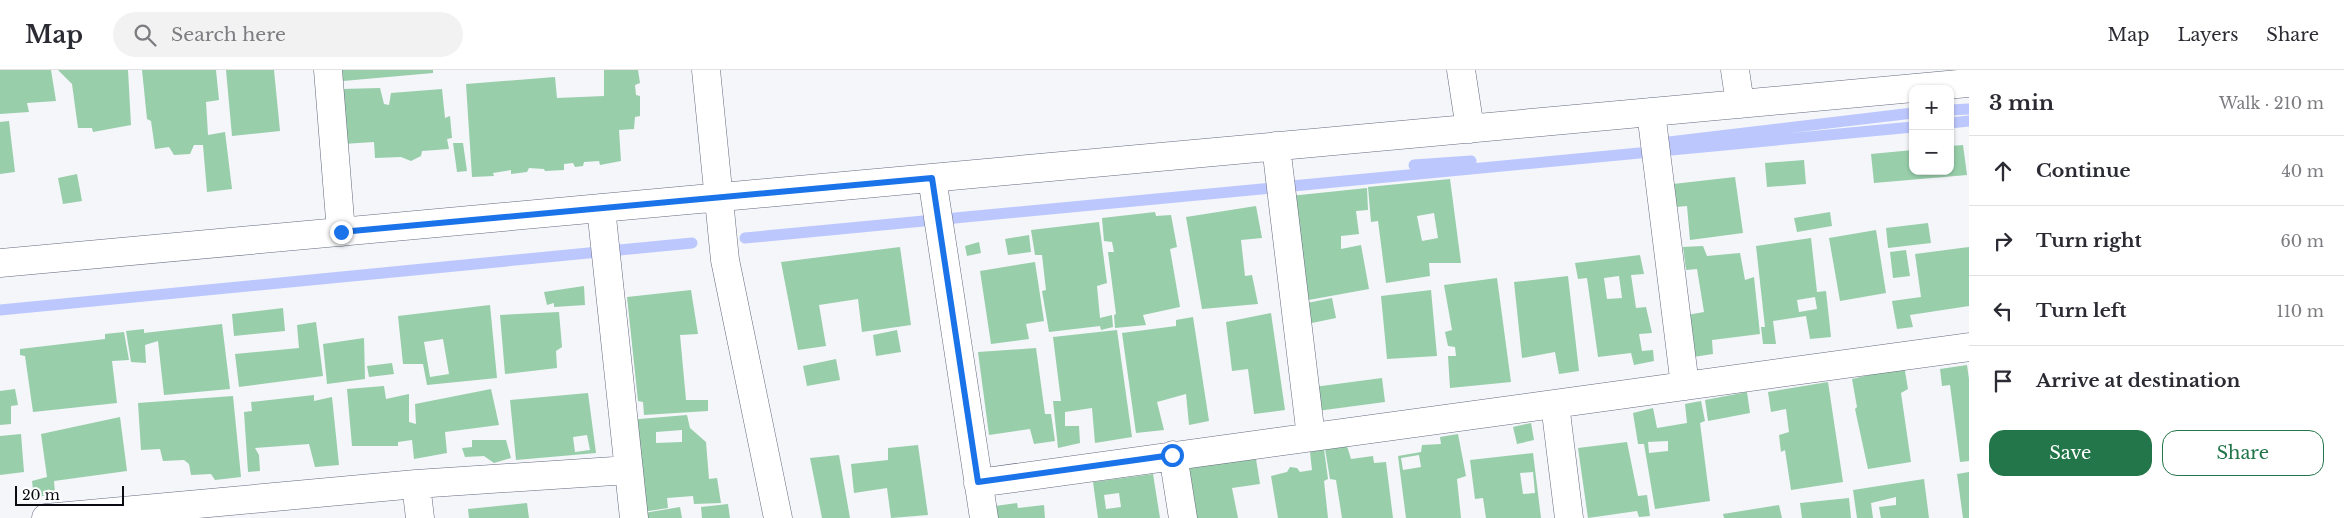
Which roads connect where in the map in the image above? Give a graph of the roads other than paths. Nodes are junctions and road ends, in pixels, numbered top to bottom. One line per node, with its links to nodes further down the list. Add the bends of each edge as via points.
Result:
1 (328, 70): 13 (street)
2 (706, 70): 11 (street)
3 (1461, 70): 8 (street)
4 (1735, 70): 6 (street)
5 (1969, 83): 6 (street)
6 (1740, 104): 7 (street)
7 (1653, 124): 8 (street); 16 (street)
8 (1470, 129): 9 (street)
9 (1277, 158): 10 (street); 18 (street)
10 (932, 178): 11 (street); 21 (street)
11 (719, 197): 12 (street); 26 (street, via 725,260)
12 (601, 208): 13 (street); 20 (street)
13 (341, 232): 14 (street)
14 (0, 263)
15 (1969, 348): 16 (street)
16 (1685, 386): 17 (street)
17 (1555, 404): 18 (street); 29 (street)
18 (1311, 437): 19 (street)
19 (1172, 455): 21 (street); 28 (street)
20 (628, 470): 22 (street); 25 (street)
21 (978, 482): 27 (street)
22 (416, 484): 23 (street); 24 (street)
23 (46, 518)
24 (420, 518)
25 (634, 518)
26 (778, 518)
27 (984, 518)
28 (1183, 518)
29 (1569, 518)

